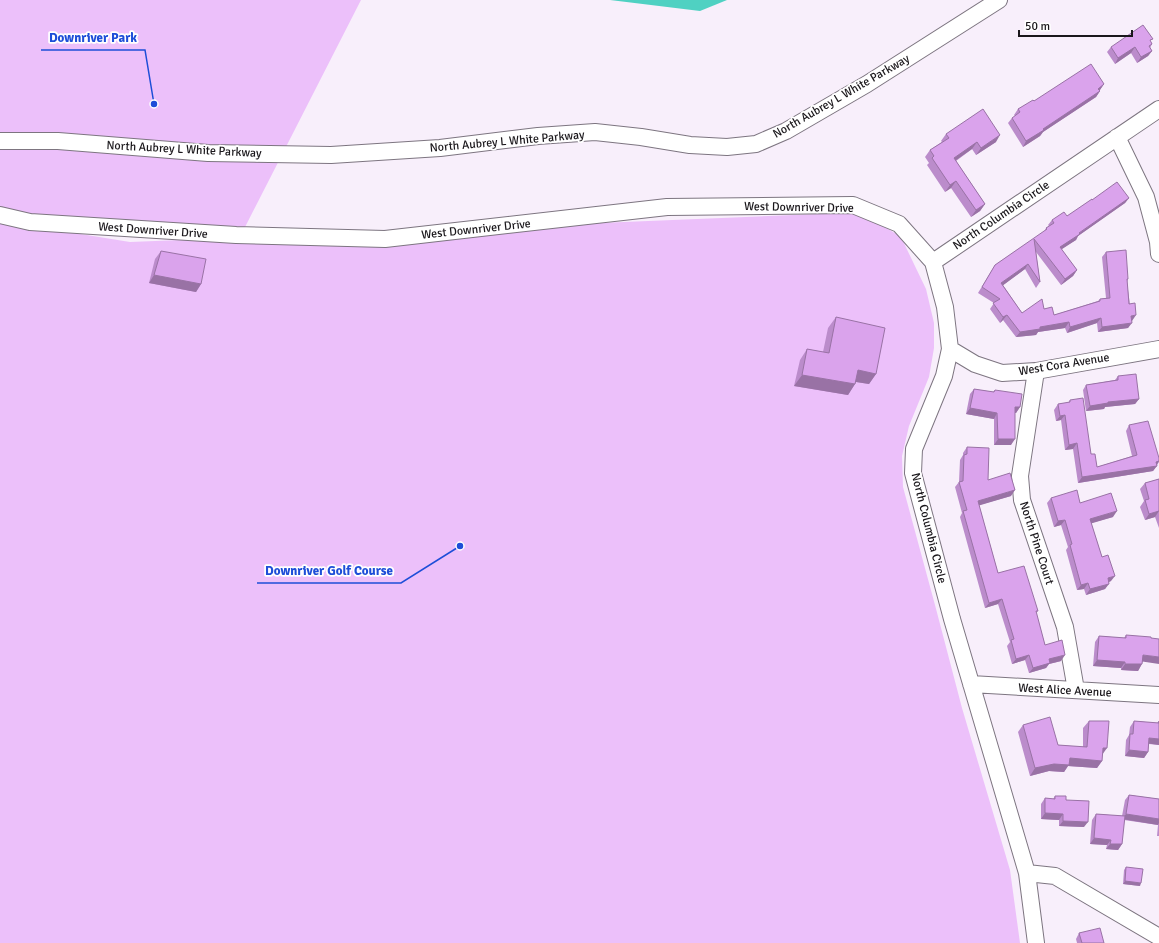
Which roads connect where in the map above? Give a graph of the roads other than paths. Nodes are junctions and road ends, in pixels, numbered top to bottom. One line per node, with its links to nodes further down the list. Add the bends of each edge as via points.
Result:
1 (999, 0): 4 (street, North Aubrey L White Parkway, via 867,84 786,131 756,144 720,147 595,132 440,148 332,155 208,153 58,141)
2 (1159, 109): 3 (street, North Columbia Circle)
3 (1117, 137): 6 (street, via 1146,197); 7 (street, North Columbia Circle)
4 (0, 141)
5 (0, 215): 7 (street, West Downriver Drive, via 30,222 236,235 385,239 667,207 853,205 899,224)
6 (1159, 254)
7 (933, 262): 9 (street, North Columbia Circle, via 945,307)
8 (1159, 348): 10 (street, West Cora Avenue)
9 (950, 349): 10 (street, West Cora Avenue, via 975,364 1002,373); 11 (street, North Columbia Circle, via 944,376 914,449 913,473)
10 (1036, 371): 12 (street, North Pine Court, via 1020,476 1022,500 1065,627)
11 (971, 684): 12 (street, West Alice Avenue); 14 (street, North Columbia Circle)
12 (1076, 690): 13 (street, West Alice Avenue)
13 (1159, 696)
14 (1027, 873): 15 (street, via 1055,876); 16 (street, North Columbia Circle)
15 (1159, 937)
16 (1036, 943)

